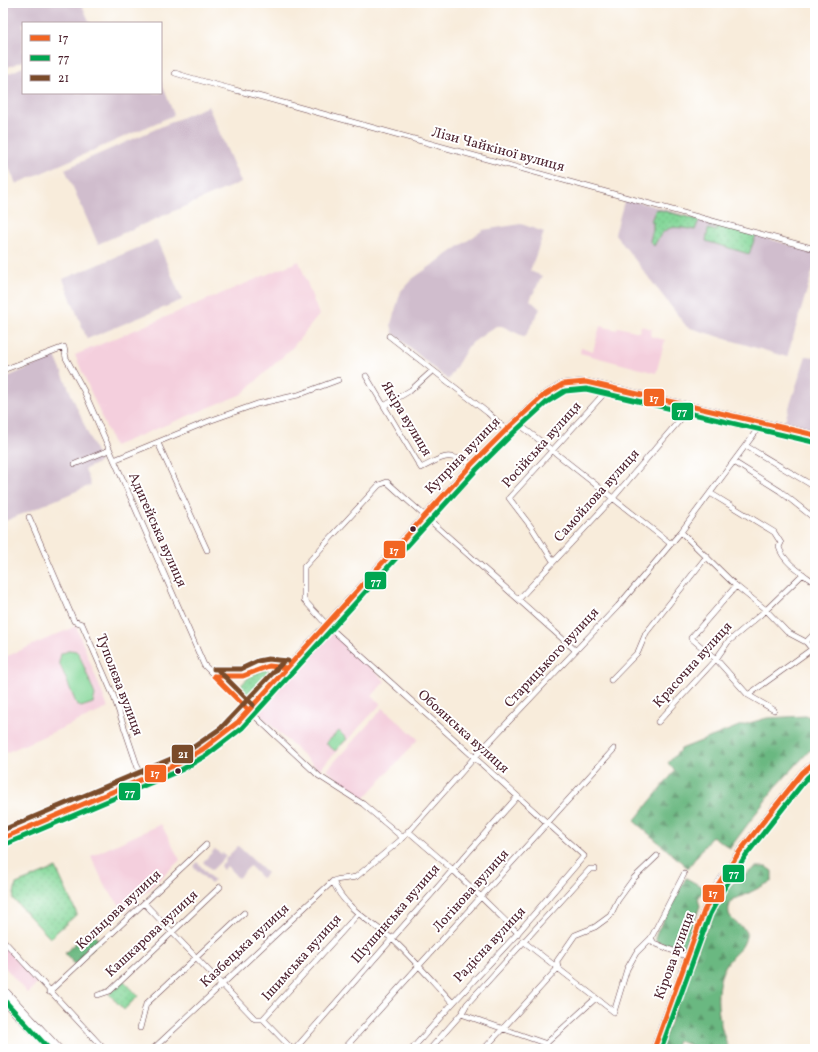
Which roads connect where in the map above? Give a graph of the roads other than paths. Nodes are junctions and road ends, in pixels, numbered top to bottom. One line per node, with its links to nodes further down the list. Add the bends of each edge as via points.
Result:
1 (175, 73): 2 (street, Лізи Чайкіної вулиця)
2 (815, 249)
3 (389, 336): 5 (street)
4 (3, 370): 17 (street, Адигейська вулиця, via 64,347 66,358 84,391)
5 (432, 371): 9 (street, via 411,390); 13 (street, via 488,413)
6 (366, 376): 9 (street, Якіра вулиця)
7 (338, 380): 15 (street, via 298,395 257,404 209,421)
8 (610, 387): 10 (main road, Купріна вулиця); 11 (main road, Купріна вулиця, via 586,382 563,384 543,396); 18 (street, Російська вулиця)
9 (384, 406): 22 (street, Якіра вулиця, via 421,468 444,456 455,456)
10 (691, 407): 12 (main road, Купріна вулиця); 25 (street, Самойлова вулиця)
11 (515, 421): 13 (main road, Купріна вулиця); 18 (street)
12 (764, 422): 14 (main road, Купріна вулиця); 16 (street, Старицького вулиця)
13 (506, 430): 22 (main road, Купріна вулиця)
14 (815, 435)
15 (158, 444): 19 (street); 31 (street)
16 (746, 446): 20 (street, Старицького вулиця); 23 (street)
17 (109, 450): 19 (street, Адигейська вулиця); 21 (street)
18 (552, 451): 25 (street); 33 (street, Російська вулиця, via 509,498)
19 (114, 460): 47 (street, Адигейська вулиця, via 204,665)
20 (734, 462): 24 (street, Старицького вулиця); 28 (street, via 780,491)
21 (76, 464)
22 (472, 464): 26 (main road, Купріна вулиця)
23 (815, 487)
24 (710, 493): 29 (street, Старицького вулиця); 34 (street, via 774,532 781,543 780,551)
25 (613, 498): 30 (street); 33 (street, Самойлова вулиця)
26 (425, 515): 37 (street, Купріна вулиця); 39 (main road, Купріна вулиця); 39 (street, Купріна вулиця, via 387,482 379,485 304,567 304,600)
27 (29, 517): 53 (street, Туполєва вулиця, via 74,621 82,624 114,697)
28 (815, 519)
29 (681, 532): 30 (street, Старицького вулиця); 32 (street)
30 (671, 544): 42 (street, Старицького вулиця, via 618,606)
31 (207, 550)
32 (707, 556): 36 (street); 45 (street, via 646,633 638,652)
33 (553, 561): 37 (street, Самойлова вулиця)
34 (803, 574): 35 (street); 38 (street, Красочна вулиця)
35 (815, 583)
36 (736, 586): 38 (street); 44 (street, via 691,638)
37 (518, 599): 42 (street, Купріна вулиця)
38 (766, 610): 41 (street, via 787,632); 44 (street, Красочна вулиця, via 728,642)
39 (327, 624): 47 (main road, Купріна вулиця); 51 (street, Обоянська вулиця)
40 (815, 633): 41 (street)
41 (806, 642): 43 (street)
42 (575, 650): 51 (street, Старицького вулиця)
43 (813, 651): 46 (street)
44 (716, 659): 46 (street); 49 (street, Красочна вулиця)
45 (611, 680)
46 (748, 695): 48 (street)
47 (248, 710): 53 (main road, Купріна вулиця, via 229,730 203,749 178,764); 58 (street, via 319,776 363,804)
48 (774, 710)
49 (658, 722)
50 (614, 749): 55 (street, Логінова вулиця)
51 (474, 758): 54 (street, Обоянська вулиця); 56 (street, Старицького вулиця)
52 (815, 762): 78 (main road, Кірова вулиця, via 802,773 740,851 716,886)
53 (142, 780): 57 (main road, Купріна вулиця)
54 (517, 797): 55 (street, Обоянська вулиця); 62 (street, Шушинська вулиця)
55 (547, 823): 60 (street, Обоянська вулиця); 67 (street, Логінова вулиця)
56 (408, 831): 58 (street, Старицького вулиця); 62 (street)
57 (3, 838)
58 (403, 838): 65 (street, Старицького вулиця, via 356,877)
59 (206, 845): 68 (street, Кольцова вулиця)
60 (584, 856): 72 (street, Радісна вулиця)
61 (657, 856): 80 (street, via 634,878 610,916 595,927 575,935 557,961)
62 (452, 869): 67 (street); 74 (street, Шушинська вулиця)
63 (595, 869): 76 (street, Радісна вулиця, via 590,869)
64 (684, 874): 73 (street)
65 (333, 881): 70 (street, via 337,891); 81 (street, Казбецька вулиця)
66 (220, 887): 71 (street, Кашкарова вулиця)
67 (481, 898): 72 (street); 79 (street, Логінова вулиця)
68 (144, 903): 71 (street); 83 (street, Кольцова вулиця)
69 (244, 913): 77 (street)
70 (358, 914): 74 (street); 89 (street, Ішимська вулиця)
71 (173, 931): 77 (street); 84 (street, Кашкарова вулиця, via 110,991)
72 (517, 934): 87 (street, Радісна вулиця)
73 (651, 938): 78 (street, via 654,943); 85 (street, via 636,953 627,969 614,1012)
74 (391, 939): 79 (street); 98 (street, Шушинська вулиця)
75 (3, 940): 83 (street)
76 (523, 941): 80 (street); 88 (street, Радісна вулиця)
77 (197, 957): 81 (street); 90 (street, via 146,1004)
78 (688, 957): 104 (main road, Кірова вулиця)
79 (418, 967): 87 (street); 99 (street, Логінова вулиця)
80 (558, 968): 85 (street); 91 (street)
81 (222, 983): 89 (street, via 255,1019); 96 (street, Казбецька вулиця)
82 (3, 989): 94 (main road)
83 (50, 992): 95 (street)
84 (98, 995)
85 (596, 998): 92 (street)
86 (3, 1000): 93 (main road)
87 (452, 1002): 100 (street, Радісна вулиця)
88 (461, 1014): 91 (street); 101 (street, Радісна вулиця)
89 (264, 1019): 97 (street)
90 (140, 1028)
91 (502, 1028): 92 (street); 102 (street)
92 (547, 1044): 103 (street)
93 (50, 1049)
94 (59, 1049)
95 (104, 1049)
96 (153, 1049)
97 (292, 1049)
98 (295, 1049)
99 (344, 1049)
100 (412, 1049)
101 (430, 1049)
102 (484, 1049)
103 (540, 1049)
104 (654, 1049)

